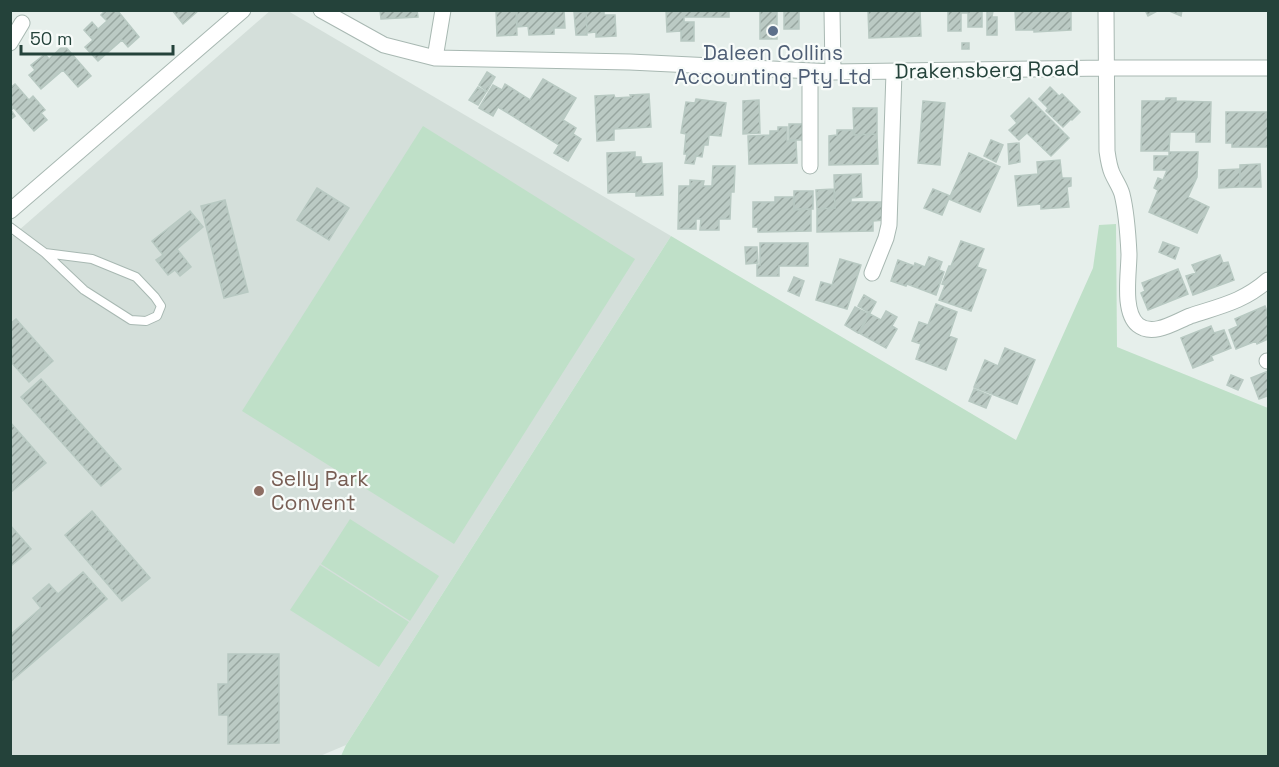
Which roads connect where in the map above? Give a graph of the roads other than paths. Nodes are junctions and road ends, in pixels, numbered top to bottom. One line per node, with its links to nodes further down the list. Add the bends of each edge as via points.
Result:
1 (243, 10): 15 (street)
2 (321, 10): 8 (street, Drakensberg Road, via 384,45)
3 (443, 10): 8 (street)
4 (832, 10): 12 (street)
5 (1106, 10): 9 (street)
6 (22, 23): 7 (street)
7 (10, 43)
8 (435, 58): 11 (street, Drakensberg Road)
9 (1106, 68): 10 (street, Drakensberg Road); 13 (street, Drakensberg Road); 19 (street, via 1107,151 1127,221 1128,307 1132,318 1139,326 1162,328 1232,304)
10 (1269, 68)
11 (810, 71): 12 (street, Drakensberg Road); 14 (street)
12 (833, 72): 13 (street, Drakensberg Road)
13 (894, 72): 18 (street, via 889,225)
14 (810, 166)
15 (10, 210)
16 (10, 226): 17 (lane)
17 (45, 253): 17 (lane, via 84,290 131,320 146,321 157,316 160,306 136,277 92,259)
18 (872, 273)
19 (1269, 280)

